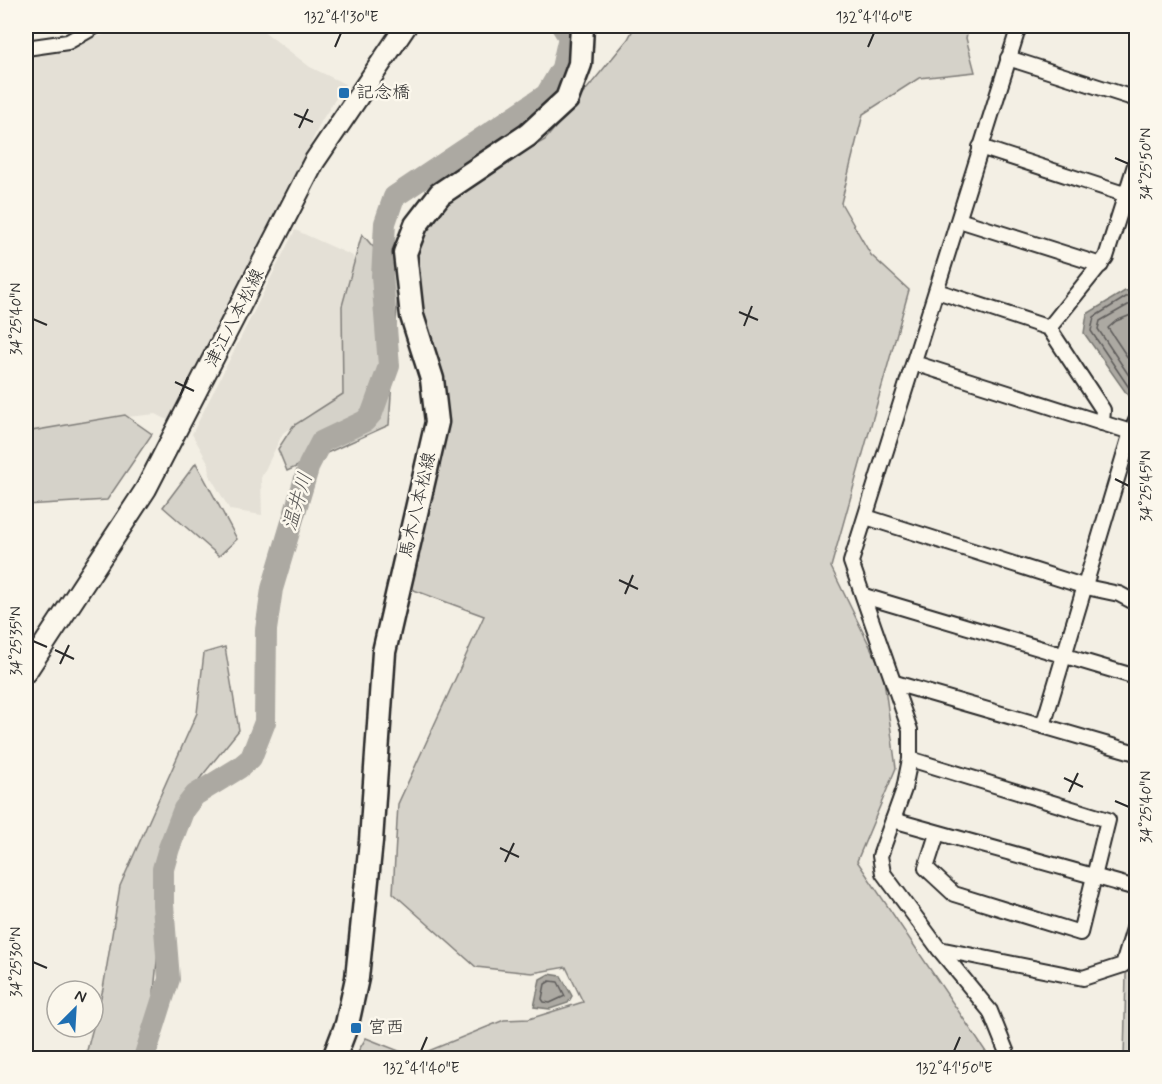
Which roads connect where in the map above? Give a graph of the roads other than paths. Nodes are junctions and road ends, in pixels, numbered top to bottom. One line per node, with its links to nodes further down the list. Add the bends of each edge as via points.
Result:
1 (96, 26): 5 (street, via 68,42)
2 (406, 26): 23 (main road, 津江八本松線, via 314,162 146,489)
3 (582, 26): 35 (main road, 馬木八本松線, via 580,64 567,99 528,135 440,194 416,225 405,253 412,316 432,378 437,422 384,652 357,978)
4 (1019, 26): 6 (street)
5 (26, 48)
6 (1008, 58): 7 (street); 8 (street)
7 (1137, 99)
8 (980, 147): 10 (street); 11 (street)
9 (1137, 162): 10 (street)
10 (1131, 197): 12 (street)
11 (959, 220): 12 (street); 13 (street)
12 (1101, 265): 14 (street)
13 (937, 291): 14 (street); 15 (street)
14 (1049, 328): 16 (street, via 1103,410)
15 (914, 363): 16 (street); 18 (street)
16 (1102, 423): 17 (street)
17 (1134, 427): 19 (street)
18 (866, 517): 19 (street); 20 (street, via 851,562)
19 (1086, 587): 21 (street, via 1119,594); 22 (street)
20 (864, 596): 22 (street); 25 (street)
21 (1137, 603)
22 (1063, 654): 24 (street); 26 (street)
23 (26, 672)
24 (1137, 677)
25 (895, 683): 26 (street); 28 (street, via 910,729)
26 (1042, 726): 27 (street)
27 (1137, 753)
28 (910, 759): 29 (street); 31 (street, via 1108,820)
29 (893, 820): 30 (street); 34 (street, via 880,856 883,873)
30 (937, 834): 31 (street); 31 (street, via 926,867 954,894 1080,933)
31 (1094, 877): 32 (street)
32 (1137, 888)
33 (1137, 922): 34 (street, via 1123,965 1083,978)
34 (939, 949): 36 (street, via 990,1011)
35 (334, 1059)
36 (1009, 1059)

